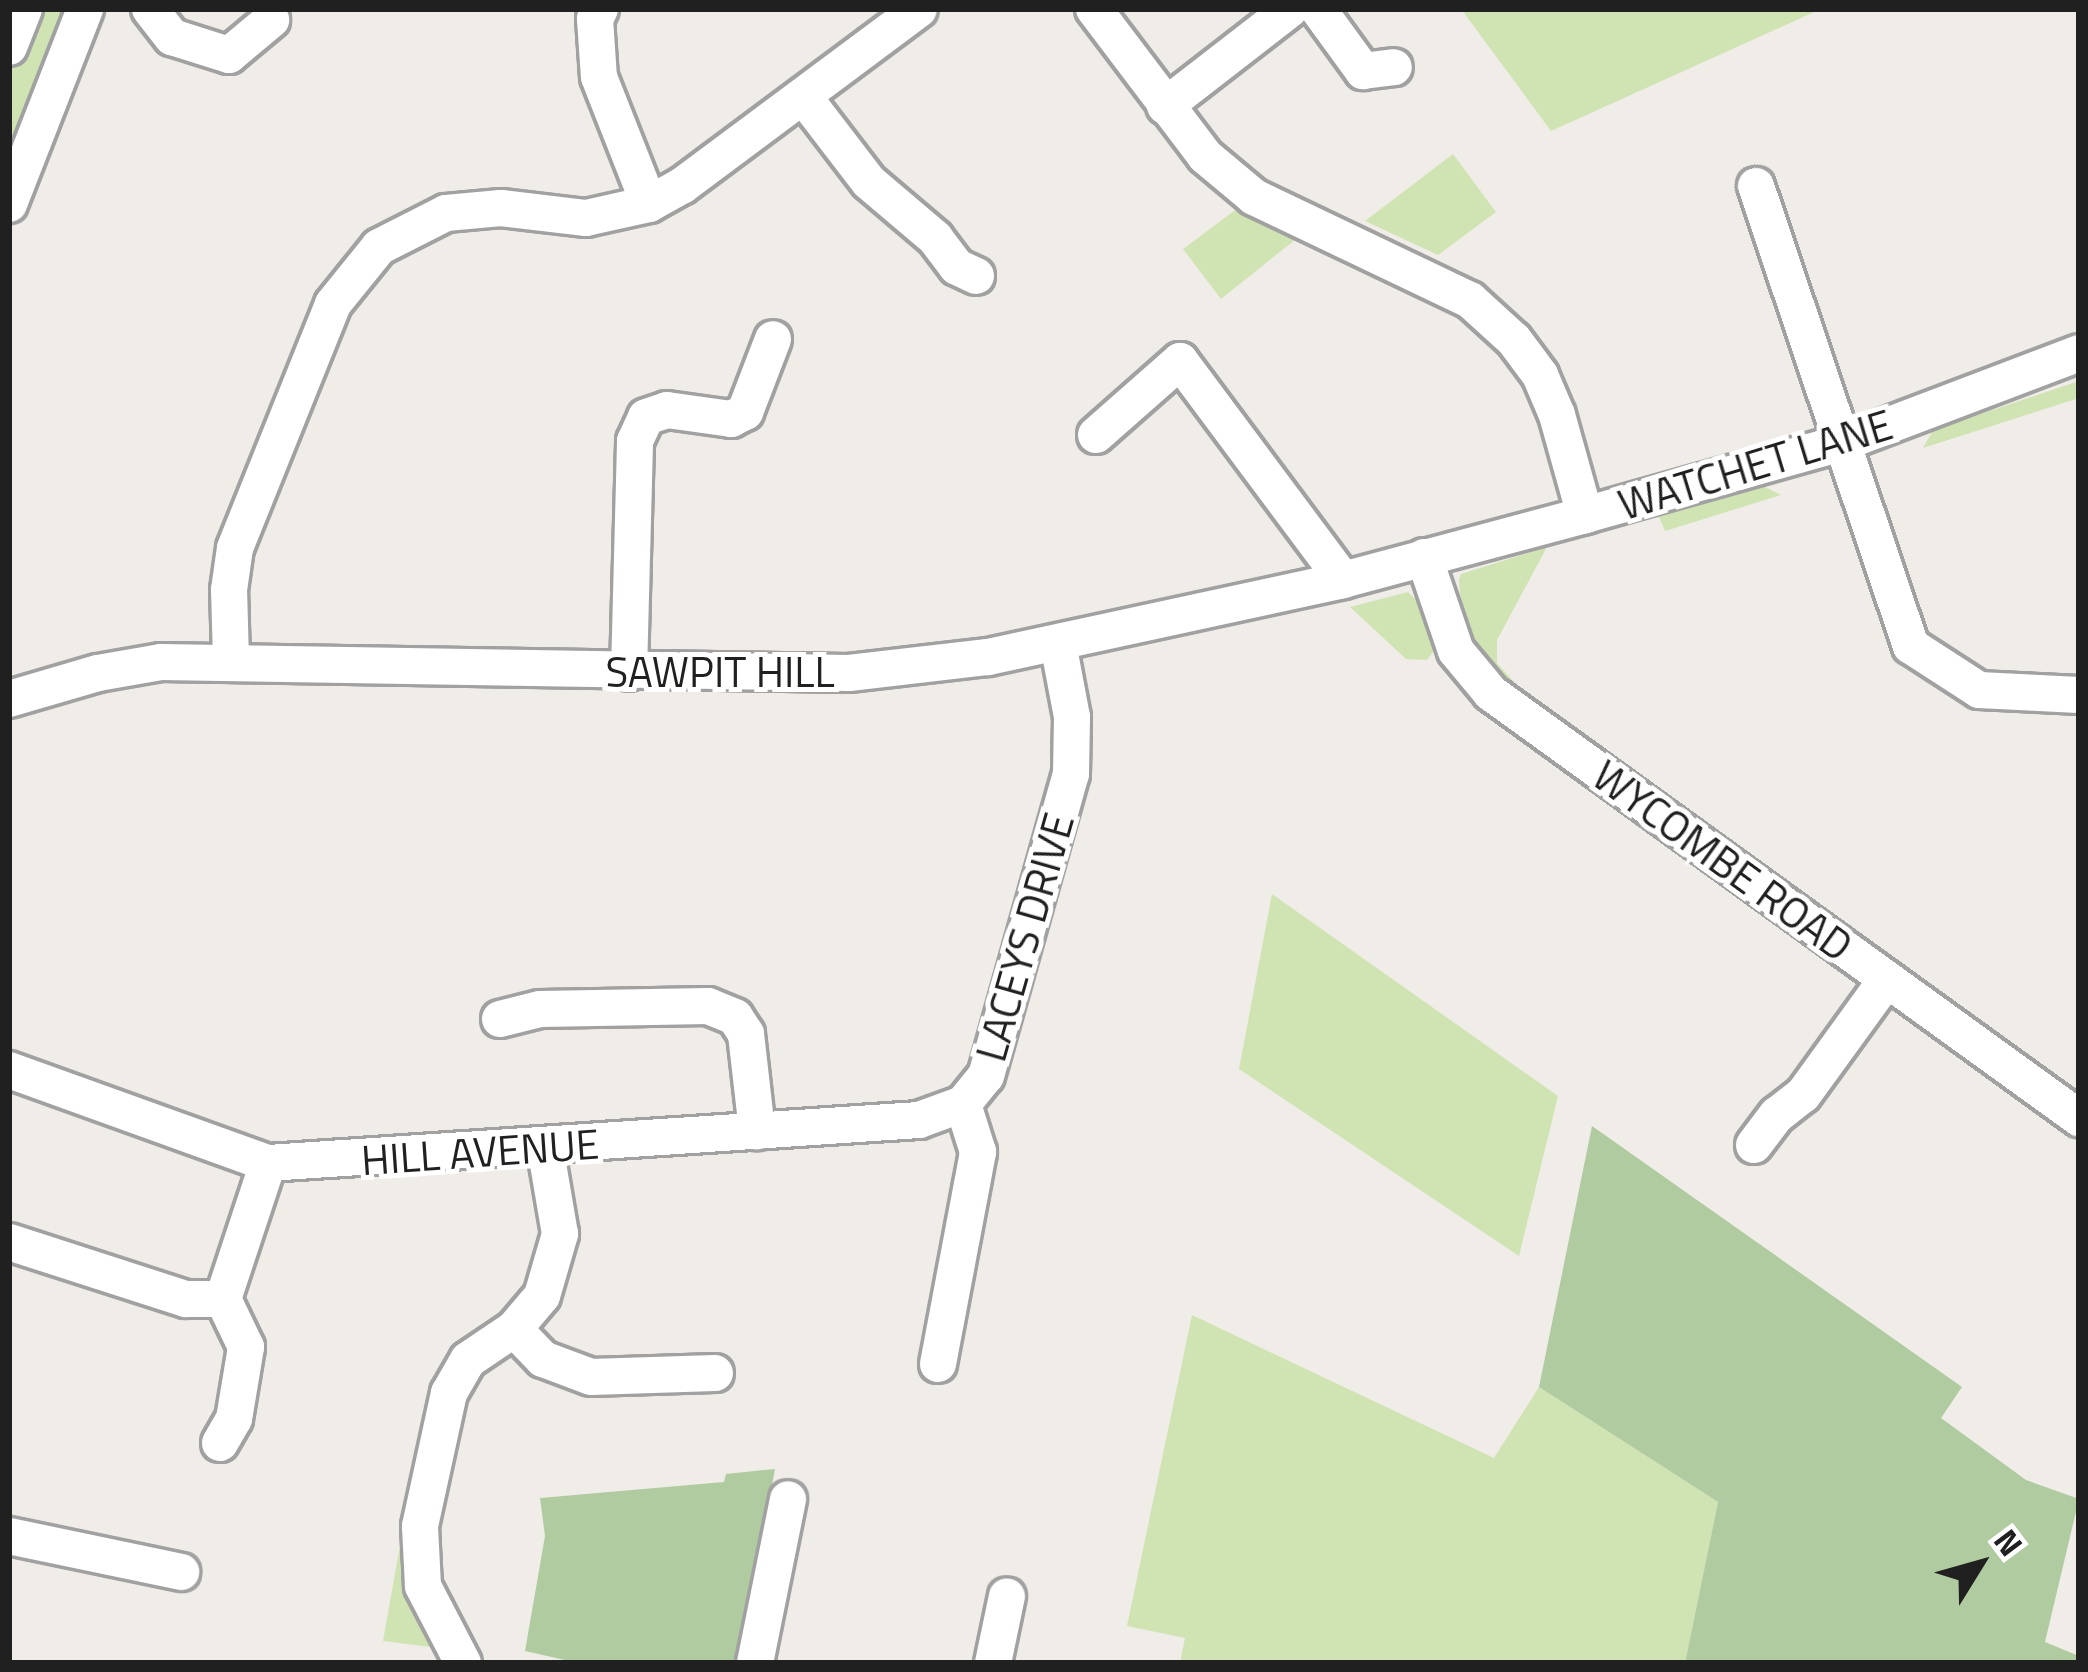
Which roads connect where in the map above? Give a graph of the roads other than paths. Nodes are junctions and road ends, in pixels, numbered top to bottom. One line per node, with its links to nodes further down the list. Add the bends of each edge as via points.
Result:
1 (24, 9): 10 (street)
2 (85, 9): 15 (street)
3 (150, 9): 9 (street, via 172,37 229,55)
4 (600, 9): 16 (street, via 599,76)
5 (919, 9): 12 (street)
6 (1094, 9): 13 (street)
7 (1290, 9): 13 (street)
8 (1318, 9): 11 (street, via 1363,70)
9 (271, 20)
10 (9, 47)
11 (1394, 67)
12 (802, 96): 16 (street); 17 (street, via 868,182)
13 (1165, 106): 22 (street, via 1205,156 1253,196 1470,300 1514,340 1557,415)
14 (1756, 186): 21 (street)
15 (9, 204)
16 (650, 204): 26 (street, via 586,218 501,208 446,213 379,247 334,304 235,548)
17 (976, 276)
18 (773, 339): 27 (street, via 745,412 730,419 667,410 646,417 634,441)
19 (2079, 352): 21 (street, WATCHET LANE)
20 (1096, 435): 24 (street, via 1180,361)
21 (1845, 442): 22 (street, WATCHET LANE); 28 (street, via 1911,646 1978,690)
22 (1586, 515): 23 (street, WATCHET LANE)
23 (1424, 557): 24 (street, SAWPIT HILL); 30 (street, WYCOMBE ROAD, via 1456,652 1491,693)
24 (1343, 580): 25 (street, SAWPIT HILL)
25 (1058, 643): 27 (street, SAWPIT HILL, via 849,673); 33 (street, LACEYS DRIVE, via 1072,717 1071,774 986,1076)
26 (231, 660): 27 (street, SAWPIT HILL); 29 (street, SAWPIT HILL, via 98,673)
27 (629, 672)
28 (2079, 694)
29 (9, 699)
30 (1887, 979): 34 (street, WYCOMBE ROAD); 36 (street, via 1803,1095)
31 (500, 1019): 35 (street, via 540,1009 709,1006 735,1017 746,1034)
32 (9, 1070): 38 (street, HILL AVENUE)
33 (963, 1104): 35 (street, HILL AVENUE, via 919,1120); 42 (street, LACEYS DRIVE, via 978,1152)
34 (2079, 1118)
35 (757, 1131): 37 (street, HILL AVENUE)
36 (1754, 1145)
37 (545, 1146): 38 (street, HILL AVENUE); 41 (street, via 560,1234 542,1296)
38 (268, 1163): 40 (street)
39 (9, 1242): 40 (street, via 186,1299)
40 (223, 1299): 44 (street, via 247,1347 234,1419)
41 (514, 1329): 43 (street, via 543,1359 591,1377); 49 (street, via 469,1360 449,1393 420,1526 423,1586)
42 (938, 1364)
43 (715, 1373)
44 (220, 1443)
45 (788, 1499): 50 (street)
46 (9, 1536): 47 (street)
47 (181, 1572)
48 (1007, 1596): 51 (street)
49 (463, 1663)
50 (755, 1663)
51 (993, 1663)

